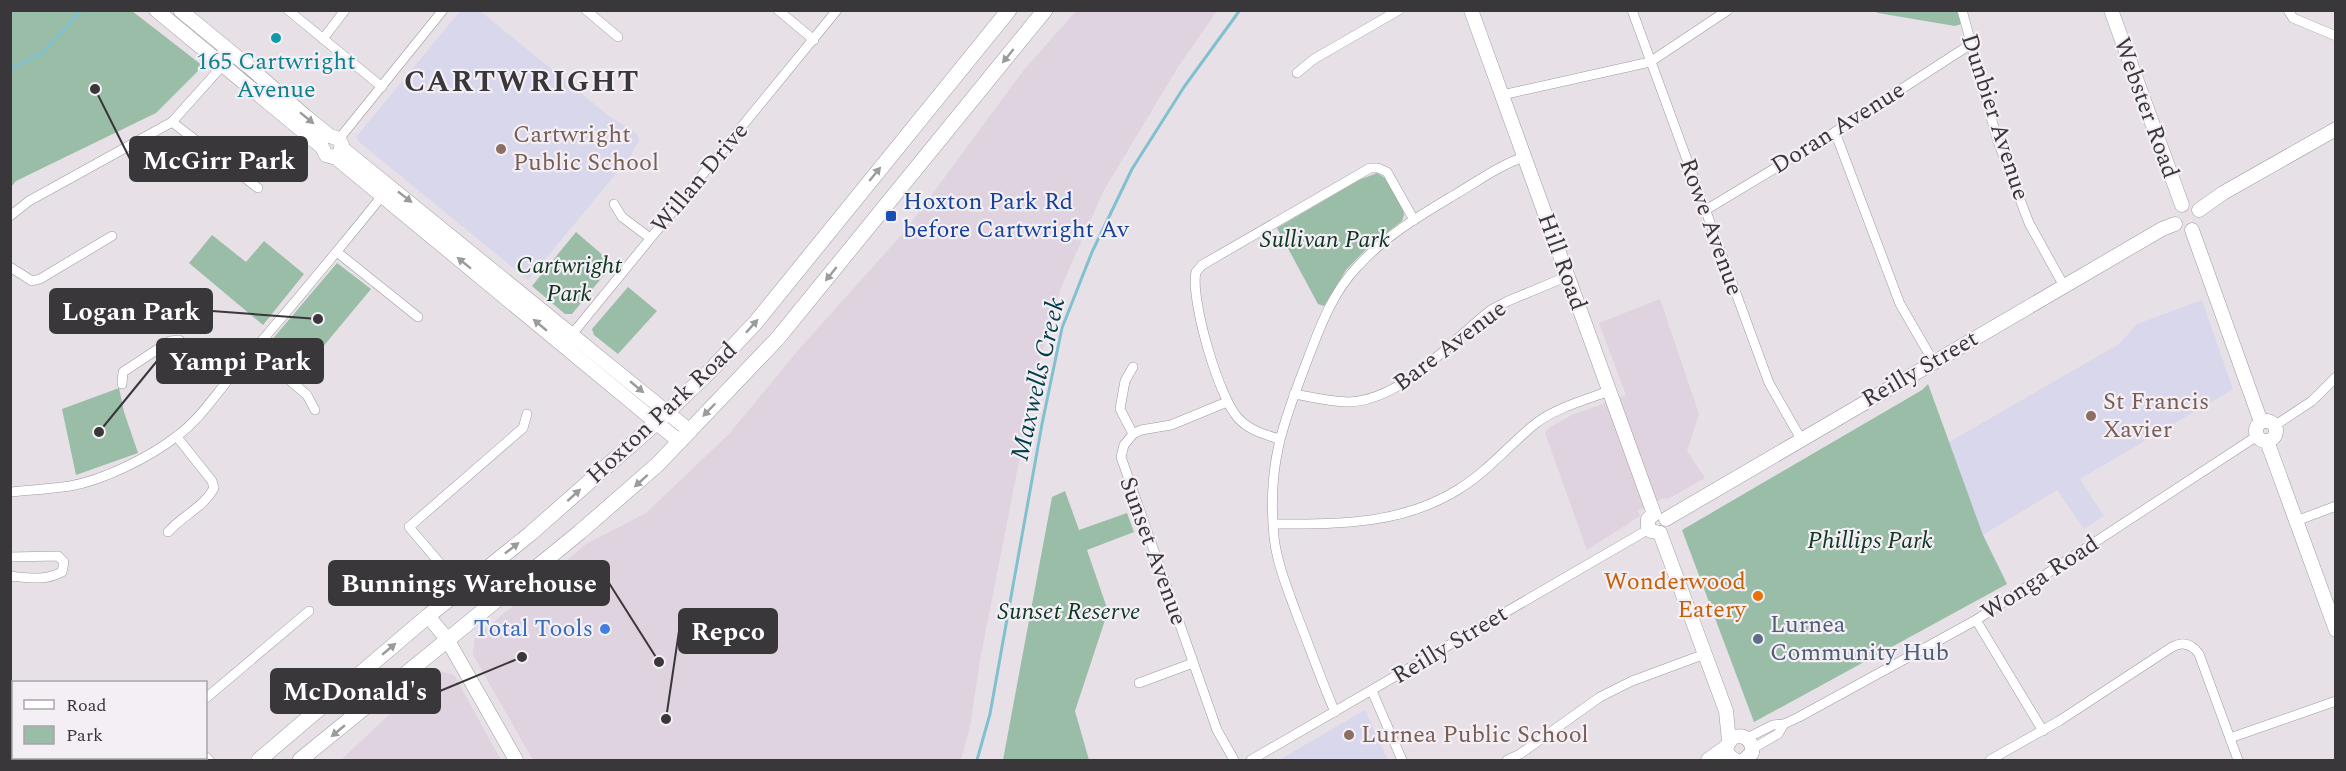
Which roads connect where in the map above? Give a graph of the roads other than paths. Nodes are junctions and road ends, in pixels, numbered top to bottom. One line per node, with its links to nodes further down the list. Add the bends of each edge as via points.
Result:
1 (180, 10): 20 (street)
2 (288, 10): 21 (street)
3 (345, 10): 21 (street)
4 (443, 10): 28 (street)
5 (586, 10): 19 (street)
6 (778, 10): 22 (street)
7 (837, 10): 22 (street, Willan Drive)
8 (1009, 10): 66 (main road, Hoxton Park Road, one-way to 8, via 756,322)
9 (1045, 10): 69 (main road, Hoxton Park Road, one-way to 69, via 778,339)
10 (1398, 10): 27 (street)
11 (1471, 10): 29 (street, Hill Road)
12 (1632, 10): 24 (street, Rowe Avenue)
13 (1728, 10): 24 (street)
14 (1962, 10): 23 (street, Dunbier Avenue)
15 (2111, 10): 39 (street, Webster Road)
16 (2288, 10): 18 (street, via 2293,18)
17 (157, 12): 25 (street)
18 (2336, 36)
19 (618, 37)
20 (214, 39): 25 (street); 26 (street)
21 (323, 39): 28 (street)
22 (814, 40): 47 (street, Willan Drive)
23 (1971, 44): 32 (street, Doran Avenue); 51 (street, Dunbier Avenue, via 1997,138 2029,223)
24 (1650, 62): 29 (street); 41 (street, Rowe Avenue)
25 (223, 65): 26 (street); 30 (street); 33 (street)
26 (248, 66): 33 (street, one-way to 33)
27 (1296, 73)
28 (382, 87): 33 (street)
29 (1502, 96): 34 (street, Hill Road)
30 (172, 122): 36 (street); 42 (street, via 29,201)
31 (2336, 129): 40 (street)
32 (1835, 132): 41 (street, Doran Avenue); 56 (street, via 1900,304)
33 (334, 145): 35 (street); 37 (street)
34 (1524, 157): 43 (street); 50 (street, Hill Road)
35 (370, 169): 37 (street, via 382,188); 52 (street, one-way to 52)
36 (258, 188)
37 (382, 196): 48 (street); 52 (street, one-way to 37)
38 (614, 204): 47 (street, via 622,217)
39 (2182, 205): 40 (street, via 2191,204); 44 (street, via 2175,211)
40 (2199, 210): 45 (street, via 2199,224)
41 (1704, 211): 73 (street, Rowe Avenue, via 1768,383)
42 (10, 216)
43 (1414, 220): 62 (street, via 1376,248 1344,283 1324,317); 63 (street, via 1389,175 1374,168 1199,267 1195,280 1198,313)
44 (2175, 224): 45 (street); 51 (street, Reilly Street)
45 (2192, 230): 67 (street)
46 (112, 236): 49 (street, via 40,279 32,281)
47 (650, 238): 54 (street, Willan Drive)
48 (338, 252): 53 (street); 55 (street)
49 (10, 267)
50 (1568, 276): 61 (street, Hill Road); 62 (street, Bare Avenue, via 1491,310 1386,393 1343,402)
51 (2064, 286): 56 (street, Reilly Street)
52 (517, 298): 54 (street)
53 (418, 317)
54 (567, 339): 66 (street)
55 (255, 351): 59 (street); 64 (street, via 307,395)
56 (1933, 361): 73 (street, Reilly Street)
57 (1133, 367): 68 (street, via 1120,403)
58 (2336, 377): 67 (street, via 2312,401)
59 (229, 379): 60 (street, via 179,340 170,341 123,372); 70 (street)
60 (122, 384)
61 (1609, 391): 76 (street, Hill Road); 78 (street, via 1541,420 1472,481 1430,504 1361,523)
62 (1294, 394): 72 (street)
63 (1227, 402): 68 (street, via 1172,424); 72 (street, via 1243,423)
64 (315, 410)
65 (527, 414): 83 (street, via 523,428 409,526)
66 (662, 417): 69 (street); 83 (main road, Hoxton Park Road, one-way to 66, via 530,534)
67 (2268, 424): 71 (street, via 2274,435)
68 (1133, 434): 90 (street, Sunset Avenue, via 1122,451 1122,465)
69 (685, 436): 88 (main road, Hoxton Park Road, one-way to 88, via 589,525)
70 (177, 437): 74 (street, via 95,479 71,486); 80 (street, via 214,488 210,496)
71 (2262, 438): 77 (street); 86 (street, Wonga Road)
72 (1279, 439): 78 (street, via 1272,485)
73 (1802, 439): 76 (street, Reilly Street)
74 (10, 492)
75 (2336, 506): 77 (street)
76 (1660, 516): 79 (street, via 1648,519)
77 (2296, 521): 87 (street)
78 (1274, 525): 95 (street, via 1280,567)
79 (1655, 531): 89 (street); 92 (street, Reilly Street)
80 (168, 532)
81 (10, 557): 82 (street, via 58,556 64,562 62,572 52,577)
82 (10, 576)
83 (461, 588): 85 (main road, Hoxton Park Road)
84 (309, 611): 93 (street)
85 (428, 616): 88 (street); 99 (main road, Hoxton Park Road, one-way to 85)
86 (1976, 620): 96 (street); 98 (street, Wonga Road, via 1785,724 1773,725)
87 (2336, 630)
88 (447, 639): 100 (main road, Hoxton Park Road, one-way to 100); 101 (street)
89 (1705, 654): 98 (street); 105 (street, via 1600,697)
90 (1193, 663): 91 (street); 102 (street, Sunset Avenue, via 1217,730)
91 (1139, 683)
92 (1372, 691): 95 (street, Reilly Street); 104 (street)
93 (207, 697)
94 (2336, 700): 97 (street)
95 (1335, 712): 103 (street, Reilly Street)
96 (2043, 730): 97 (street, via 2178,644 2189,645 2199,654); 107 (street)
97 (2230, 738): 108 (street)
98 (1740, 752): 106 (street, Wonga Road)
99 (259, 760)
100 (300, 760)
101 (516, 760)
102 (1234, 760)
103 (1251, 760)
104 (1402, 760)
105 (1507, 760)
106 (1708, 760)
107 (1990, 760)
108 (2238, 760)

